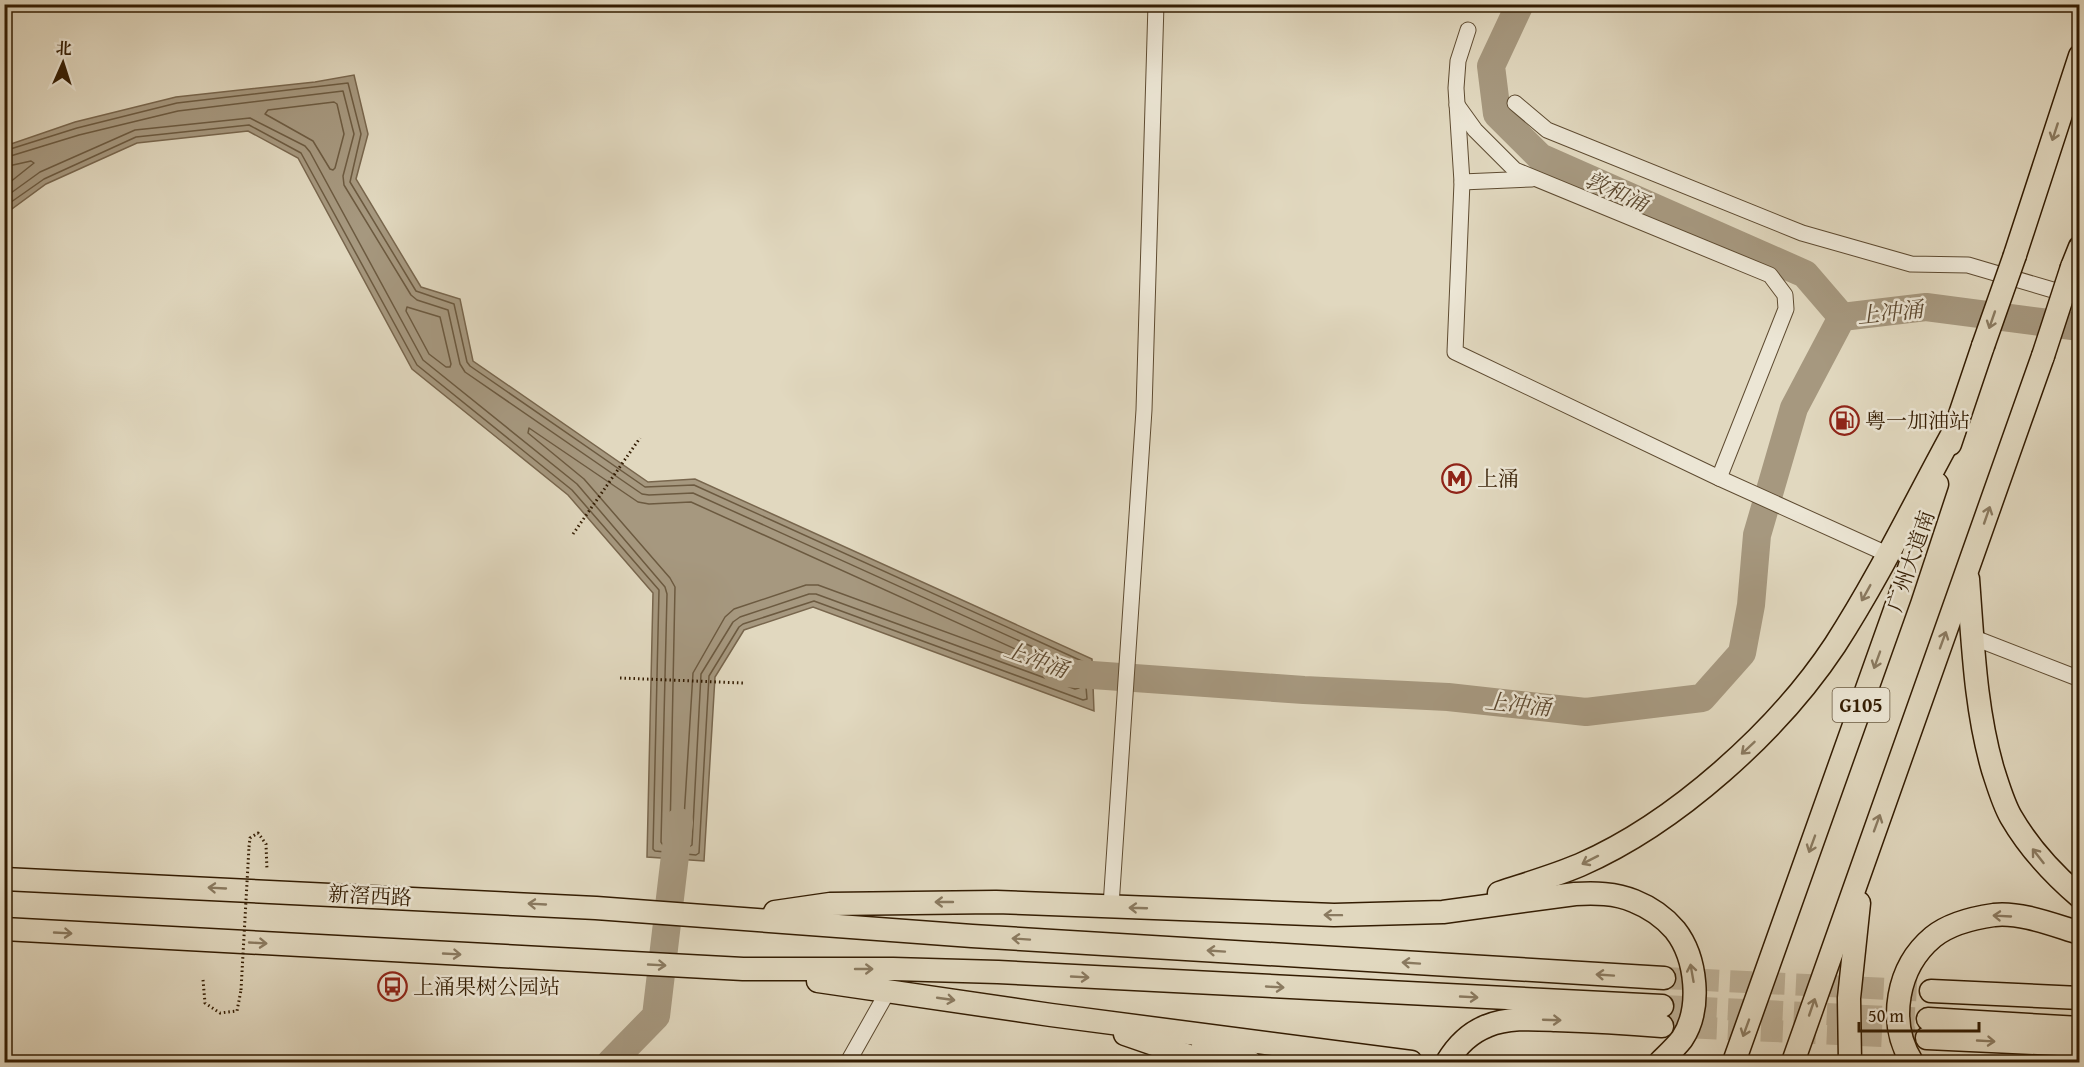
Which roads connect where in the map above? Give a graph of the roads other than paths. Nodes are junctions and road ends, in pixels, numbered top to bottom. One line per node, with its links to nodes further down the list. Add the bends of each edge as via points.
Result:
1 (1156, 4): 19 (street, via 1143,410)
2 (1467, 30): 5 (street, via 1458,61)
3 (2079, 56): 10 (highway, 广州大道南 / G105, one-way to 10, bridge)
4 (1515, 103): 9 (street, via 1545,133 1802,233 1911,264 1968,265)
5 (1457, 105): 6 (street, via 1475,130 1515,170); 7 (street)
6 (1535, 179): 7 (street); 11 (street, via 1770,275 1785,295 1786,309)
7 (1461, 182): 11 (street, via 1455,352)
8 (2076, 257): 13 (highway, G105, one-way to 8, bridge)
9 (2079, 298)
10 (1954, 431): 12 (highway); 38 (highway, 广州大道南 / G105, one-way to 38, via 1900,596)
11 (1719, 478): 12 (street)
12 (1887, 554): 20 (highway, one-way to 20, via 1833,646 1796,694 1757,739 1671,811 1581,865 1489,897 1446,908)
13 (1968, 570): 14 (highway); 16 (highway, G105, one-way to 13)
14 (1972, 637): 15 (street); 18 (highway, one-way to 14, via 2052,873 2010,816 1997,784 1981,721)
15 (2079, 678)
16 (1864, 861): 39 (highway, G105, one-way to 16); 40 (highway, via 1850,998)
17 (4, 879): 21 (highway, 新滘西路, one-way to 17, via 596,908)
18 (2079, 897)
19 (1111, 906): 20 (highway, one-way to 19); 21 (highway, one-way to 21, via 851,903)
20 (1392, 914): 37 (highway, one-way to 20, via 1682,1038 1694,1004 1694,987 1683,943 1661,916 1647,908 1624,898 1594,893 1443,912)
21 (735, 919): 25 (highway, one-way to 21)
22 (4, 929): 24 (highway, one-way to 24)
23 (2079, 933): 41 (highway, one-way to 41, via 1996,915 1956,924 1935,935 1903,978 1899,1027)
24 (743, 969): 26 (highway); 36 (highway, via 998,972 1662,1016 1507,1021 1488,1025 1470,1035)
25 (1664, 978)
26 (888, 991): 29 (highway, one-way to 29); 32 (street)
27 (1931, 991): 28 (highway)
28 (2079, 998)
29 (1052, 1014): 33 (highway); 34 (highway, via 1130,1028 1224,1051); 35 (highway)
30 (2079, 1028): 31 (highway, one-way to 31, via 1928,1028)
31 (2079, 1045)
32 (848, 1062)
33 (1206, 1062)
34 (1250, 1062)
35 (1411, 1062)
36 (1447, 1062)
37 (1660, 1062)
38 (1734, 1062)
39 (1793, 1062)
40 (1850, 1062)
41 (1912, 1062)

